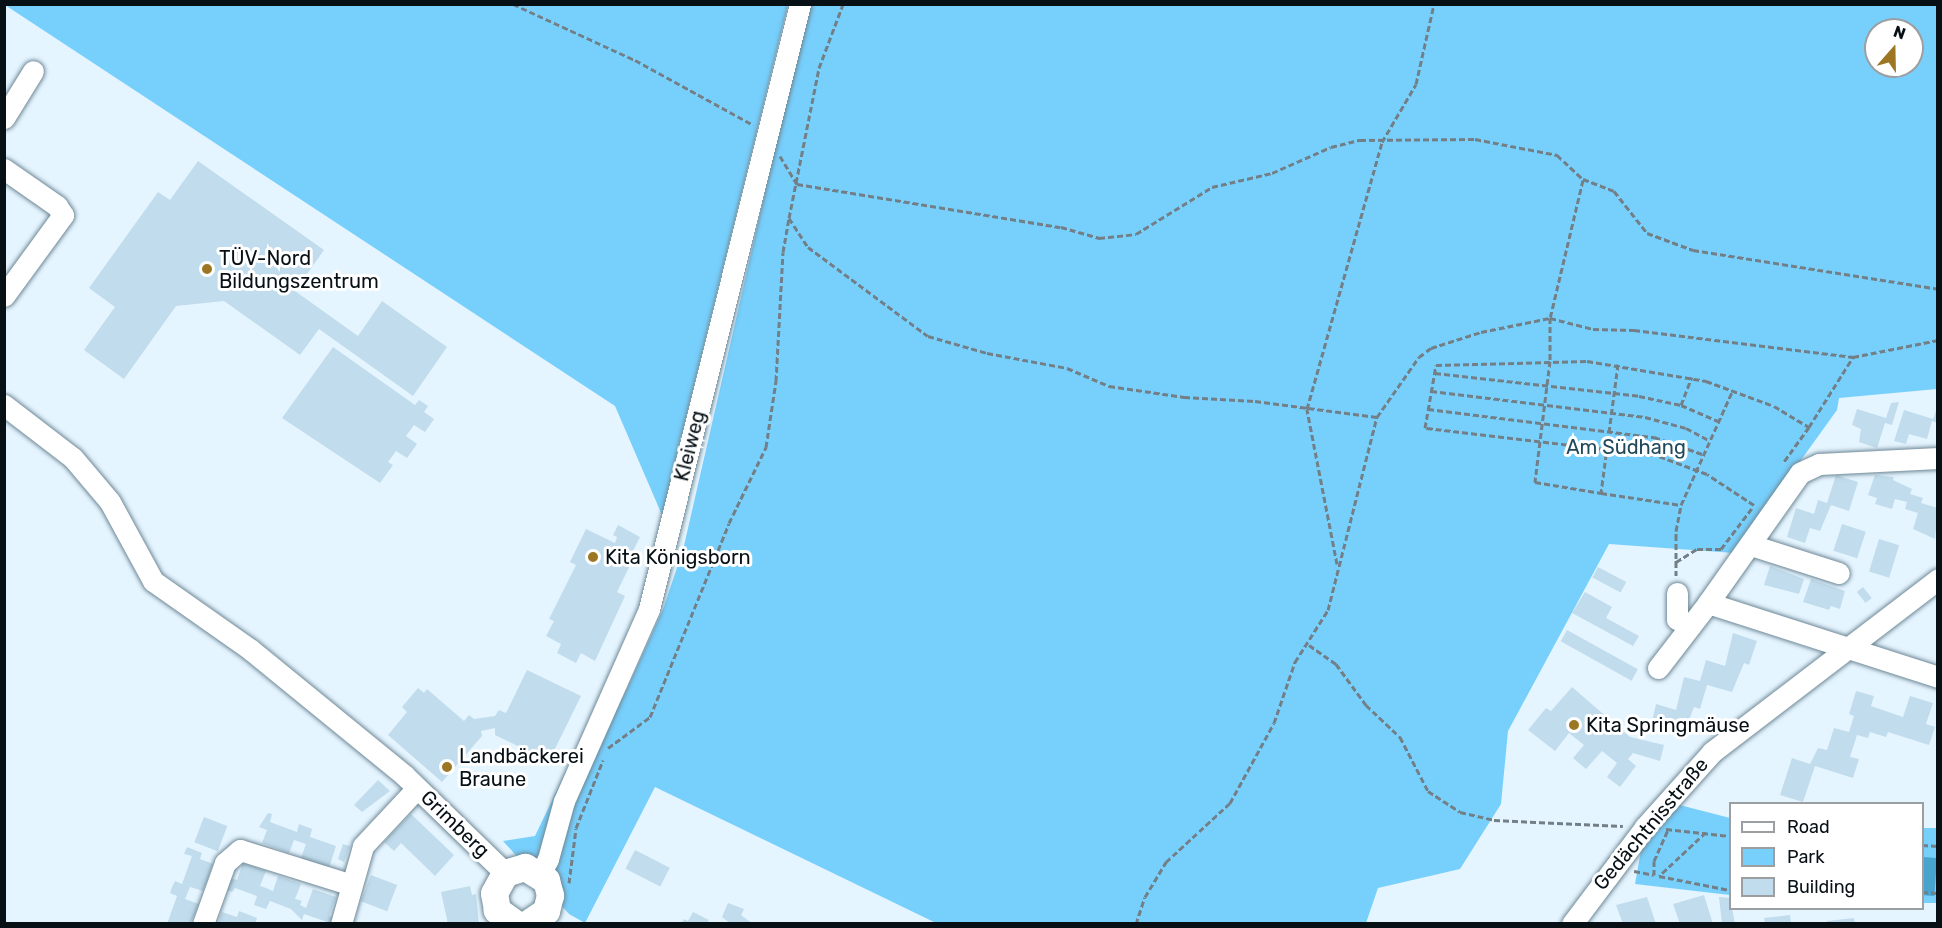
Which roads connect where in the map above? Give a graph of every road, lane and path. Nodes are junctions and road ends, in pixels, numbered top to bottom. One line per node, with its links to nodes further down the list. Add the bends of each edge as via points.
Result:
1 (513, 4): 7 (path, via 635,60)
2 (800, 4): 7 (street, Kleiweg)
3 (843, 4): 11 (path, via 819,68)
4 (1434, 4): 8 (path, via 1416,84)
5 (33, 71): 6 (street)
6 (4, 118)
7 (768, 134): 11 (path); 68 (street, Kleiweg, via 649,609 564,801)
8 (1382, 142): 10 (path, via 1475,140 1557,155); 11 (path, via 1360,140 1331,147 1272,173 1212,187 1136,234 1099,238 1061,227); 29 (path)
9 (4, 169): 14 (street, via 57,206 63,215)
10 (1583, 179): 13 (path, via 1614,191 1647,233 1693,250); 15 (path)
11 (796, 184): 12 (path)
12 (789, 218): 29 (path, via 808,247 928,336 1067,368 1109,386); 72 (path, via 783,252 776,381 766,447 729,523 650,717 608,748 576,828)
13 (1938, 289)
14 (4, 296)
15 (1550, 318): 17 (path, via 1593,329 1634,330); 18 (path); 32 (path, via 1481,332 1431,348 1419,357)
16 (1938, 340): 17 (path)
17 (1853, 357): 35 (path)
18 (1550, 362): 19 (path); 20 (path, via 1436,365); 22 (path)
19 (1618, 364): 21 (path); 25 (path)
20 (1435, 373): 22 (path); 24 (path)
21 (1692, 378): 23 (path); 28 (path)
22 (1547, 385): 25 (path); 26 (path)
23 (1733, 390): 33 (path); 35 (path, via 1774,406)
24 (1431, 391): 26 (path); 30 (path)
25 (1614, 392): 28 (path); 31 (path)
26 (1545, 404): 31 (path); 34 (path)
27 (4, 405): 60 (street, Grimberg, via 73,458 110,502 153,581 251,650)
28 (1681, 405): 33 (path)
29 (1307, 409): 32 (path); 50 (path)
30 (1428, 409): 34 (path); 38 (path, via 1425,428)
31 (1611, 412): 36 (path); 37 (path, via 1671,423)
32 (1377, 417): 50 (path, via 1352,529)
33 (1718, 421): 37 (path)
34 (1543, 423): 36 (path); 38 (path)
35 (1809, 428): 42 (path)
36 (1608, 431): 39 (path); 40 (path, via 1660,438)
37 (1709, 440): 40 (path)
38 (1540, 442): 39 (path); 44 (path, via 1535,482)
39 (1606, 448): 43 (path, via 1656,455); 44 (path)
40 (1702, 454): 43 (path)
41 (1938, 459): 48 (street, via 1819,464 1800,473)
42 (1782, 466)
43 (1696, 469): 46 (path); 47 (path)
44 (1601, 493): 47 (path)
45 (1761, 495): 46 (path)
46 (1754, 505): 49 (path, via 1721,549 1697,549)
47 (1681, 506): 49 (path)
48 (1750, 545): 51 (street); 54 (street)
49 (1676, 562): 53 (path)
50 (1337, 564): 56 (path, via 1328,610)
51 (1839, 573)
52 (1938, 579): 57 (street, Gedächtnisstraße)
53 (1677, 593): 55 (street, via 1677,619)
54 (1708, 603): 55 (street); 57 (street)
55 (1691, 625): 58 (street)
56 (1309, 645): 61 (path, via 1336,664 1366,705 1400,737 1428,791 1460,812 1494,820); 76 (path, via 1295,662 1274,723 1230,803 1166,862 1145,897)
57 (1843, 650): 59 (street); 61 (street, Gedächtnisstraße, via 1712,752)
58 (1658, 668)
59 (1938, 677)
60 (411, 781): 67 (street, Grimberg); 70 (street, via 363,846)
61 (1645, 827): 66 (street, Gedächtnisstraße)
62 (1668, 829): 69 (path, via 1654,861)
63 (1674, 830): 64 (path)
64 (1706, 832): 65 (path); 69 (path)
65 (1729, 836)
66 (1614, 866): 69 (path); 77 (street, Gedächtnisstraße)
67 (505, 873): 68 (main road, via 525,867); 73 (main road, via 496,885 494,902)
68 (540, 874): 73 (main road, via 550,895)
69 (1657, 875): 71 (path)
70 (349, 884): 74 (street, via 240,850 225,863); 75 (street)
71 (1729, 890)
72 (567, 891)
73 (529, 921)
74 (203, 924)
75 (341, 924)
76 (1136, 924)
77 (1572, 924)

